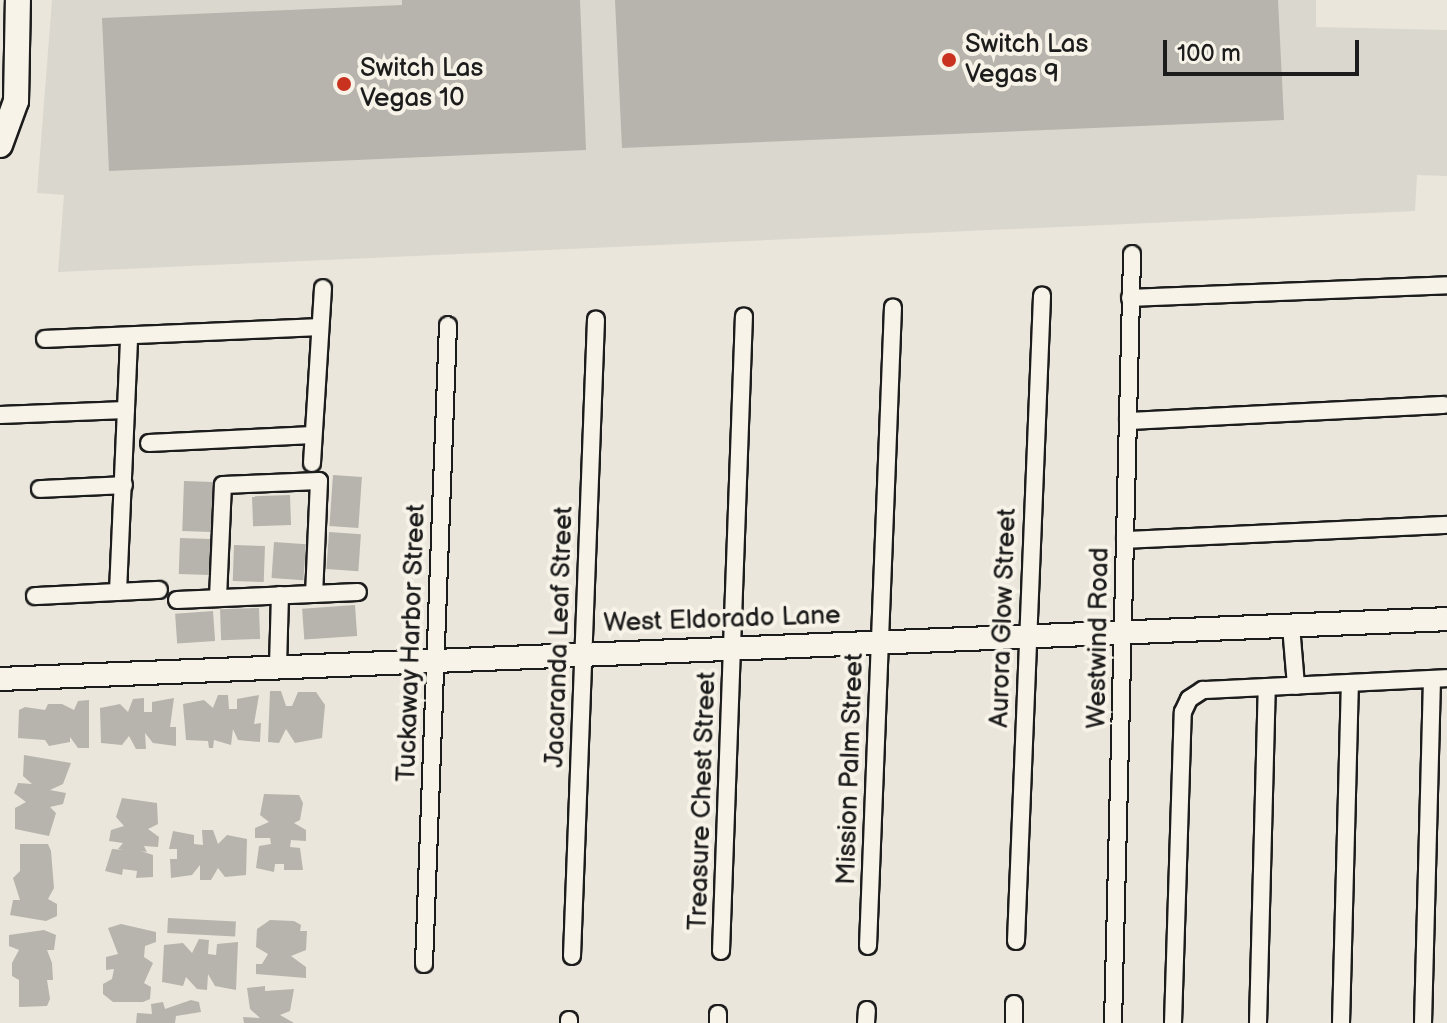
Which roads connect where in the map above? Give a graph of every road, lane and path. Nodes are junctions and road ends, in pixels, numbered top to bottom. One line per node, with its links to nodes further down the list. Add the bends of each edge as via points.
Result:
1 (18, 0): 2 (main road, via 16,101)
2 (0, 145)
3 (1132, 254): 7 (street, Westwind Road)
4 (1447, 285): 7 (street)
5 (323, 288): 12 (street)
6 (1042, 296): 37 (street, Aurora Glow Street)
7 (1130, 298): 18 (street, Westwind Road)
8 (893, 307): 38 (street, Mission Palm Street)
9 (744, 316): 39 (street, Treasure Chest Street)
10 (596, 319): 40 (street, Jacaranda Leaf Street)
11 (448, 325): 41 (street, Tuckaway Harbor Street)
12 (319, 327): 13 (street); 19 (street)
13 (129, 336): 14 (street); 16 (street)
14 (45, 339)
15 (1444, 405): 18 (street)
16 (126, 410): 17 (street); 22 (street)
17 (0, 415)
18 (1128, 421): 25 (street, Westwind Road)
19 (313, 435): 20 (street); 21 (street)
20 (149, 443)
21 (312, 463)
22 (124, 485): 23 (street); 27 (street)
23 (40, 489)
24 (1447, 525): 25 (street)
25 (1125, 540): 36 (street, Westwind Road)
26 (159, 590): 27 (street)
27 (118, 592): 31 (street)
28 (358, 592): 29 (street)
29 (314, 594): 30 (street); 32 (street, via 319,481 223,485)
30 (280, 595): 32 (street); 42 (street)
31 (35, 596)
32 (218, 598): 33 (street)
33 (177, 600)
34 (1447, 619): 35 (street, West Eldorado Lane)
35 (1291, 626): 36 (street, West Eldorado Lane); 46 (street)
36 (1123, 632): 37 (street, West Eldorado Lane); 55 (street, Westwind Road)
37 (1028, 636): 38 (street, West Eldorado Lane); 48 (street, Aurora Glow Street)
38 (880, 642): 39 (street, West Eldorado Lane); 49 (street, Mission Palm Street)
39 (732, 647): 40 (street, West Eldorado Lane); 50 (street, Treasure Chest Street)
40 (584, 653): 41 (street, West Eldorado Lane); 51 (street, Jacaranda Leaf Street)
41 (435, 659): 42 (street, West Eldorado Lane); 52 (street, Tuckaway Harbor Street)
42 (278, 666): 43 (street, West Eldorado Lane)
43 (0, 679)
44 (1440, 679): 45 (street); 59 (street)
45 (1350, 684): 46 (street); 58 (street)
46 (1296, 686): 47 (street)
47 (1267, 687): 56 (street, via 1203,690 1189,699 1183,712); 57 (street)
48 (1016, 941)
49 (868, 946)
50 (721, 951)
51 (572, 956)
52 (424, 964)
53 (1014, 1004): 54 (street)
54 (1014, 1023)
55 (1113, 1023)
56 (1173, 1023)
57 (1258, 1023)
58 (1341, 1023)
59 (1423, 1023)

